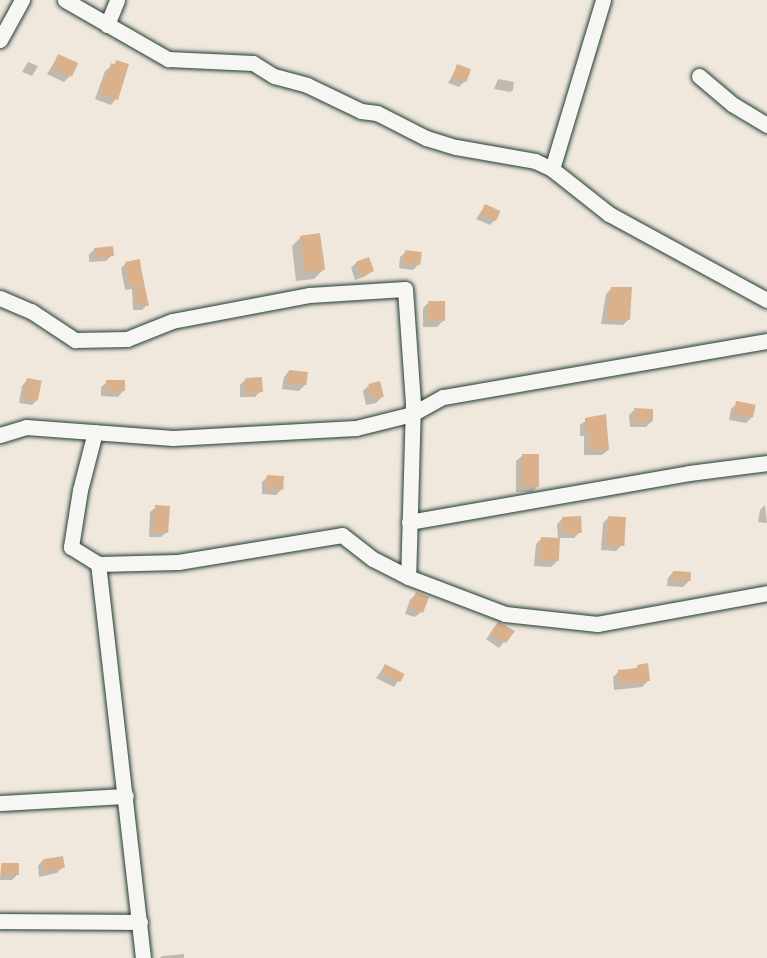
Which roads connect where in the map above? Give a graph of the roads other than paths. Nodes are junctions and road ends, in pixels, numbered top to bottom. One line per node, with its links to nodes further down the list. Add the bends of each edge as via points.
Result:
1 (22, 0): 6 (street)
2 (65, 0): 5 (street)
3 (117, 0): 5 (street)
4 (603, 0): 9 (street)
5 (107, 25): 9 (street, via 168,59 252,63 274,76 307,85 361,111 377,113 426,138 535,161)
6 (0, 40)
7 (699, 76): 8 (street, via 732,104)
8 (767, 125)
9 (552, 169): 11 (street, via 609,214)
10 (0, 298): 13 (street, via 31,311 75,340 127,339 172,321 309,295 405,289)
11 (767, 300)
12 (767, 341): 13 (street, via 443,397)
13 (412, 414): 14 (street, via 356,428 172,438); 17 (street)
14 (95, 432): 15 (street, via 26,427); 18 (street, via 71,547)
15 (0, 435)
16 (767, 464): 17 (street, via 690,473)
17 (409, 522): 19 (street)
18 (98, 564): 19 (street, via 178,562 342,535 373,559); 21 (street)
19 (408, 577): 20 (street, via 505,614 597,624)
20 (767, 593)
21 (126, 796): 22 (street); 24 (street)
22 (0, 803)
23 (0, 921): 24 (street)
24 (140, 922): 25 (street)
25 (143, 958)

